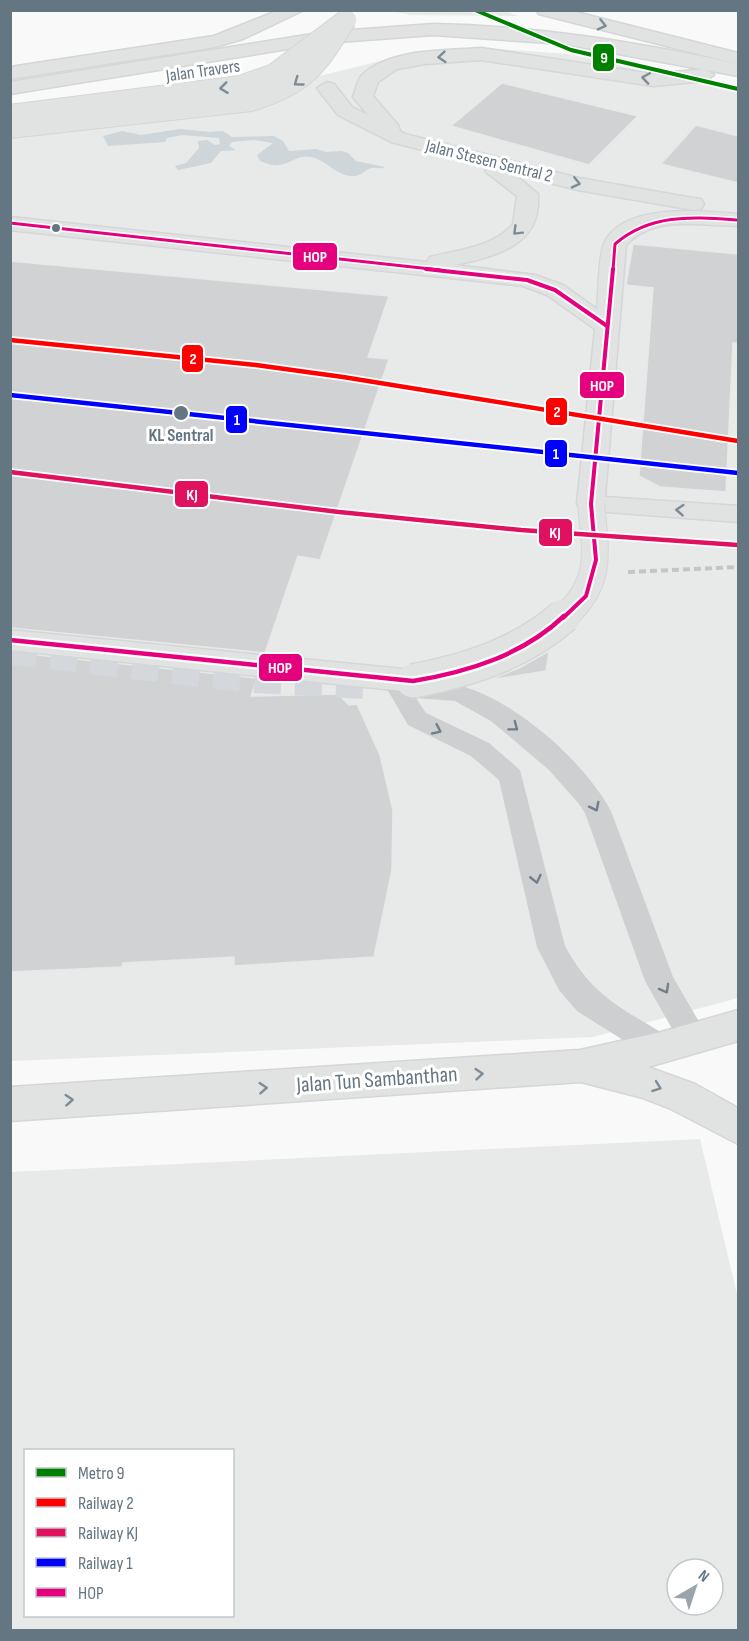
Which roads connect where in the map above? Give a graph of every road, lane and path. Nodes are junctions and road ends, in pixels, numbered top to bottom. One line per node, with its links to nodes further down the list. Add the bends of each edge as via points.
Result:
1 (295, 10): 10 (main road, via 237,35 215,40)
2 (301, 10): 7 (main road, via 291,20 260,35)
3 (545, 10): 8 (main road, one-way to 8)
4 (348, 15): 16 (main road, one-way to 16, bridge, via 274,74 240,86); 17 (main road, one-way to 17, bridge, via 316,67 295,86 275,94 251,101); 18 (main road, Jalan Stesen Sentral 2, via 347,32 327,88 345,111)
5 (391, 37): 6 (main road, Jalan Travers, via 314,39); 9 (main road, via 466,29 532,33 616,44); 11 (main road, via 542,46 624,57); 15 (main road, Jalan Travers)
6 (223, 55): 7 (main road); 14 (main road, Jalan Travers)
7 (165, 58): 12 (main road)
8 (738, 60)
9 (738, 70)
10 (10, 73)
11 (705, 75): 13 (main road); 18 (main road, one-way to 18, via 653,80 481,54 425,58 391,65 369,80 363,97)
12 (10, 81)
13 (738, 83)
14 (10, 88)
15 (10, 98)
16 (10, 115)
17 (10, 128)
18 (398, 138): 19 (main road, Jalan Stesen Sentral 2)
19 (479, 159): 20 (main road, Jalan Stesen Sentral 2, one-way to 20, via 631,195); 23 (main road, one-way to 23, via 527,195 529,211 522,228 509,239 477,253)
20 (738, 210)
21 (738, 220): 24 (main road, via 660,218 624,232 615,244)
22 (10, 223): 23 (main road)
23 (412, 266): 24 (main road, via 527,280 555,290)
24 (607, 326): 25 (main road)
25 (591, 504): 26 (main road, one-way to 25); 28 (main road, bridge, via 596,560 586,596 553,627 517,650 456,674)
26 (738, 514)
27 (10, 640): 28 (main road)
28 (398, 686): 30 (street, one-way to 30, via 417,719 488,754 511,777 551,947 569,981 588,1002); 30 (street, one-way to 30, via 446,690 485,705 558,763 591,798 660,981)
29 (738, 1026): 30 (main road, Jalan Tun Sambanthan)
30 (678, 1043): 31 (main road, Jalan Tun Sambanthan)
31 (580, 1066): 32 (main road, Jalan Tun Sambanthan, one-way to 31); 33 (main road, one-way to 33, via 682,1095)
32 (10, 1104)
33 (738, 1128)

